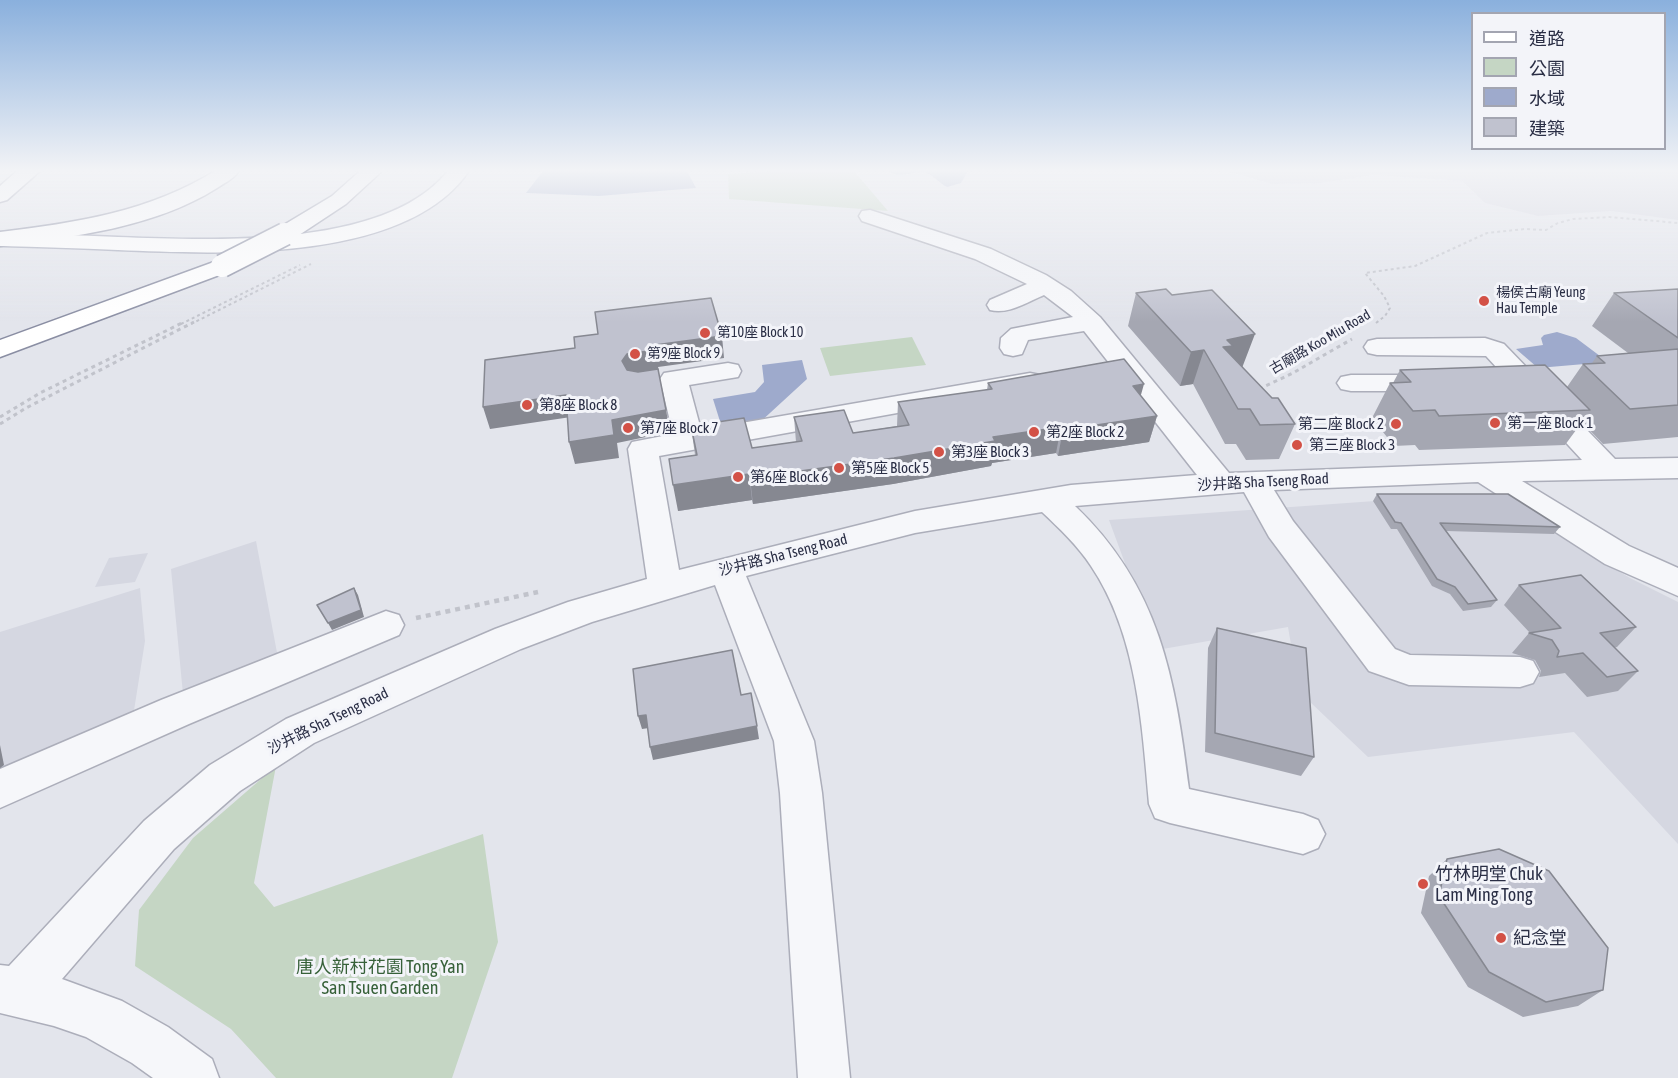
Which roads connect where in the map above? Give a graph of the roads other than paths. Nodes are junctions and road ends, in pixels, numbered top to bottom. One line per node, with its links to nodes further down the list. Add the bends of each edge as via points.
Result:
1 (108, 221): 5 (main road)
2 (305, 221): 11 (main road, bridge, via 222,266)
3 (381, 221): 5 (main road, via 352,232 300,242 237,247)
4 (887, 221): 6 (street, via 958,244)
5 (0, 239)
6 (1046, 285): 7 (street); 8 (street)
7 (999, 304)
8 (1088, 319): 10 (street, via 1020,334 1014,339); 20 (street)
9 (1368, 337): 15 (street, via 1491,348)
10 (1013, 348)
11 (0, 349)
12 (728, 371): 16 (street, via 664,381)
13 (1056, 376): 16 (street)
14 (1350, 381): 15 (street)
15 (1526, 382): 18 (street)
16 (689, 442): 24 (street, via 643,449)
17 (1678, 468): 18 (street, 沙井路 Sha Tseng Road)
18 (1607, 469): 19 (street, 沙井路 Sha Tseng Road)
19 (1484, 472): 20 (street, 沙井路 Sha Tseng Road); 23 (street, via 1617,555)
20 (1237, 483): 21 (street, 沙井路 Sha Tseng Road); 26 (street, via 1281,529 1382,660 1410,670)
21 (1049, 500): 22 (street, 沙井路 Sha Tseng Road, via 915,522); 28 (street, via 1103,558 1142,636 1163,735 1170,804)
22 (726, 569): 24 (street, 沙井路 Sha Tseng Road); 31 (street, via 794,741)
23 (1678, 583)
24 (665, 587): 29 (street, 沙井路 Sha Tseng Road, via 508,639 300,732 264,752 225,778 159,835)
25 (386, 625): 27 (street)
26 (1520, 672)
27 (0, 789)
28 (1303, 834)
29 (10, 991): 30 (street, via 72,1005 124,1028 173,1059)
30 (193, 1078)
31 (824, 1078)

